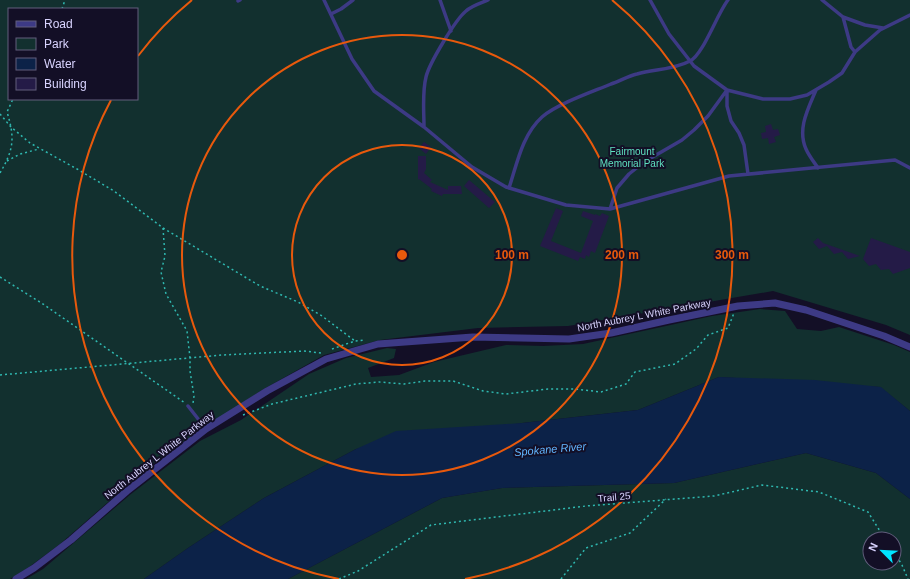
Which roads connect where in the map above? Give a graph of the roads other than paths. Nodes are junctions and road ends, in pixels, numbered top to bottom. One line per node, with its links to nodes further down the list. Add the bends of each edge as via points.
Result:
1 (324, 0): 8 (lane)
2 (353, 0): 8 (lane)
3 (440, 0): 12 (lane)
4 (488, 0): 12 (lane, via 466,11)
5 (650, 0): 14 (lane, via 669,34)
6 (728, 0): 14 (lane, via 698,55)
7 (822, 0): 10 (lane)
8 (331, 14): 17 (lane, via 352,59 374,91)
9 (910, 15): 11 (lane)
10 (843, 17): 11 (lane, via 865,25); 13 (lane, via 851,47)
11 (884, 28): 13 (lane)
12 (451, 31): 17 (lane, via 432,60 426,77 423,99)
13 (856, 52): 16 (lane, via 842,73)
14 (690, 61): 15 (lane); 21 (lane, via 637,74 588,93 542,117 524,143)
15 (727, 90): 16 (lane, via 763,99 790,99); 20 (lane, via 727,106 731,121 744,145); 22 (lane, via 694,130 629,174 617,188)
16 (816, 90): 18 (lane, via 803,122 802,136 806,150)
17 (424, 127): 21 (lane, via 472,167)
18 (818, 168): 19 (lane, via 895,160); 20 (lane)
19 (910, 168)
20 (748, 174): 22 (lane, via 730,176)
21 (509, 188): 22 (lane, via 566,205)
22 (610, 209)
23 (910, 347): 25 (street, North Aubrey L White Parkway, via 806,310 775,303 738,306 611,333 569,339 473,337 378,344 326,359 267,391)
24 (188, 406): 25 (lane)
25 (206, 429): 26 (street, North Aubrey L White Parkway, via 127,491 71,540)
26 (16, 579)

